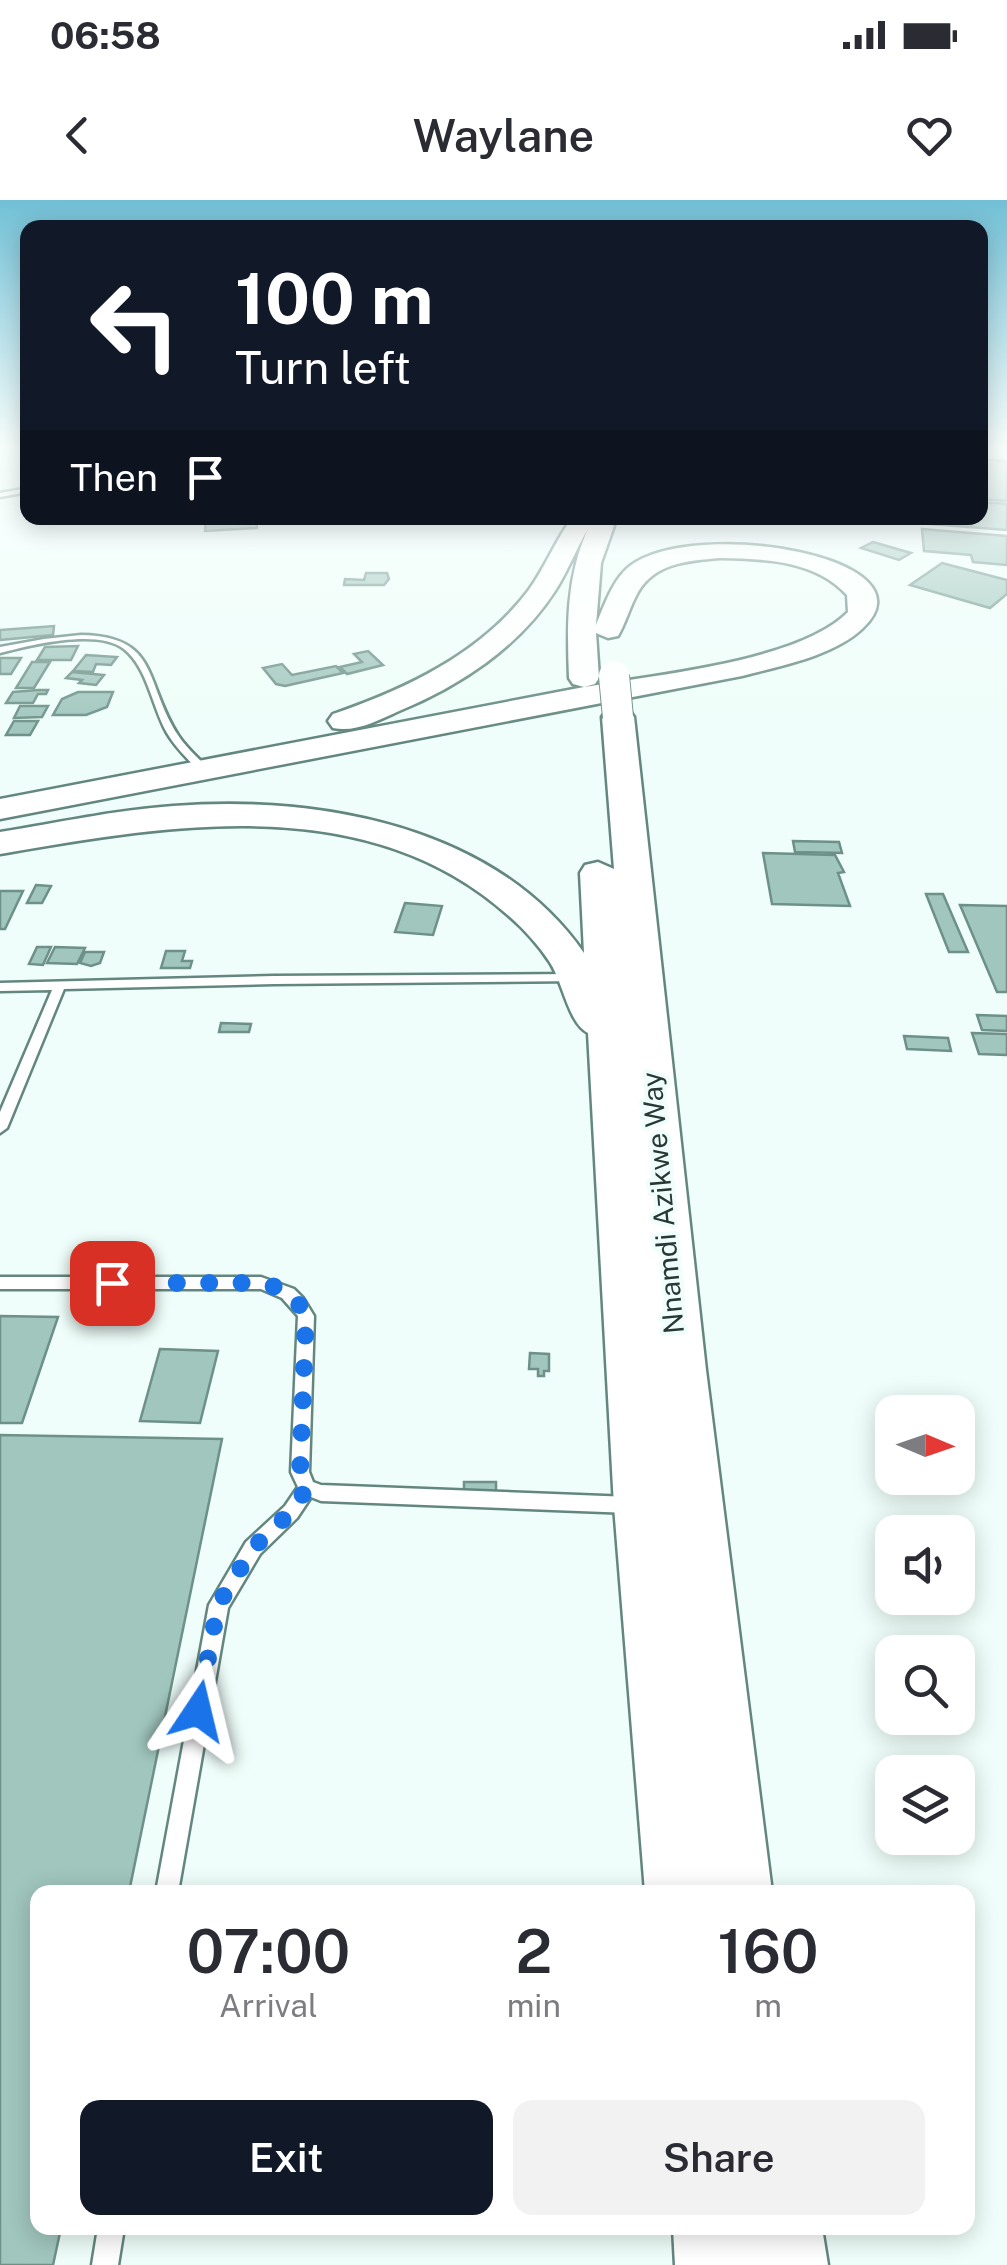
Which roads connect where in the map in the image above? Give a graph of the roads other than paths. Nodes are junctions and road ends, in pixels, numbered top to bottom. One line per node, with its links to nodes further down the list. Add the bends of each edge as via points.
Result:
1 (570, 542): 8 (highway, via 523,616 468,661 359,716)
2 (602, 542): 7 (highway, Nnamdi Azikwe Way, via 590,556 580,606)
3 (615, 542): 5 (highway, Nnamdi Azikwe Way)
4 (767, 542): 10 (highway, via 840,564 869,582 882,614 835,647 745,674)
5 (608, 630): 7 (highway, Nnamdi Azikwe Way); 8 (highway, via 642,570 707,550 815,563 853,584 864,609 838,633 756,662)
6 (0, 650): 8 (lane, via 67,639 122,643 135,656 173,736)
7 (601, 697): 15 (highway, Nnamdi Azikwe Way); 22 (highway, Nnamdi Azikwe Way)
8 (211, 765): 9 (highway)
9 (0, 809)
10 (0, 826)
11 (0, 843): 12 (highway, via 207,814 284,816 363,829 424,848 489,882 538,921)
12 (580, 978): 14 (lane); 15 (highway)
13 (0, 987): 14 (lane)
14 (59, 987): 16 (lane)
15 (611, 1054): 19 (highway, Nnamdi Azikwe Way)
16 (0, 1128)
17 (0, 1283): 18 (lane, via 261,1283 297,1298 306,1316 300,1472)
18 (307, 1488): 19 (lane); 20 (lane, via 253,1548 218,1605)
19 (644, 1506): 21 (highway, Nnamdi Azikwe Way)
20 (168, 1885)
21 (681, 1885)
22 (734, 1885)
23 (110, 2235): 26 (lane)
24 (717, 2235): 27 (highway)
25 (780, 2235): 28 (highway)
26 (105, 2265)
27 (719, 2265)
28 (784, 2265)

